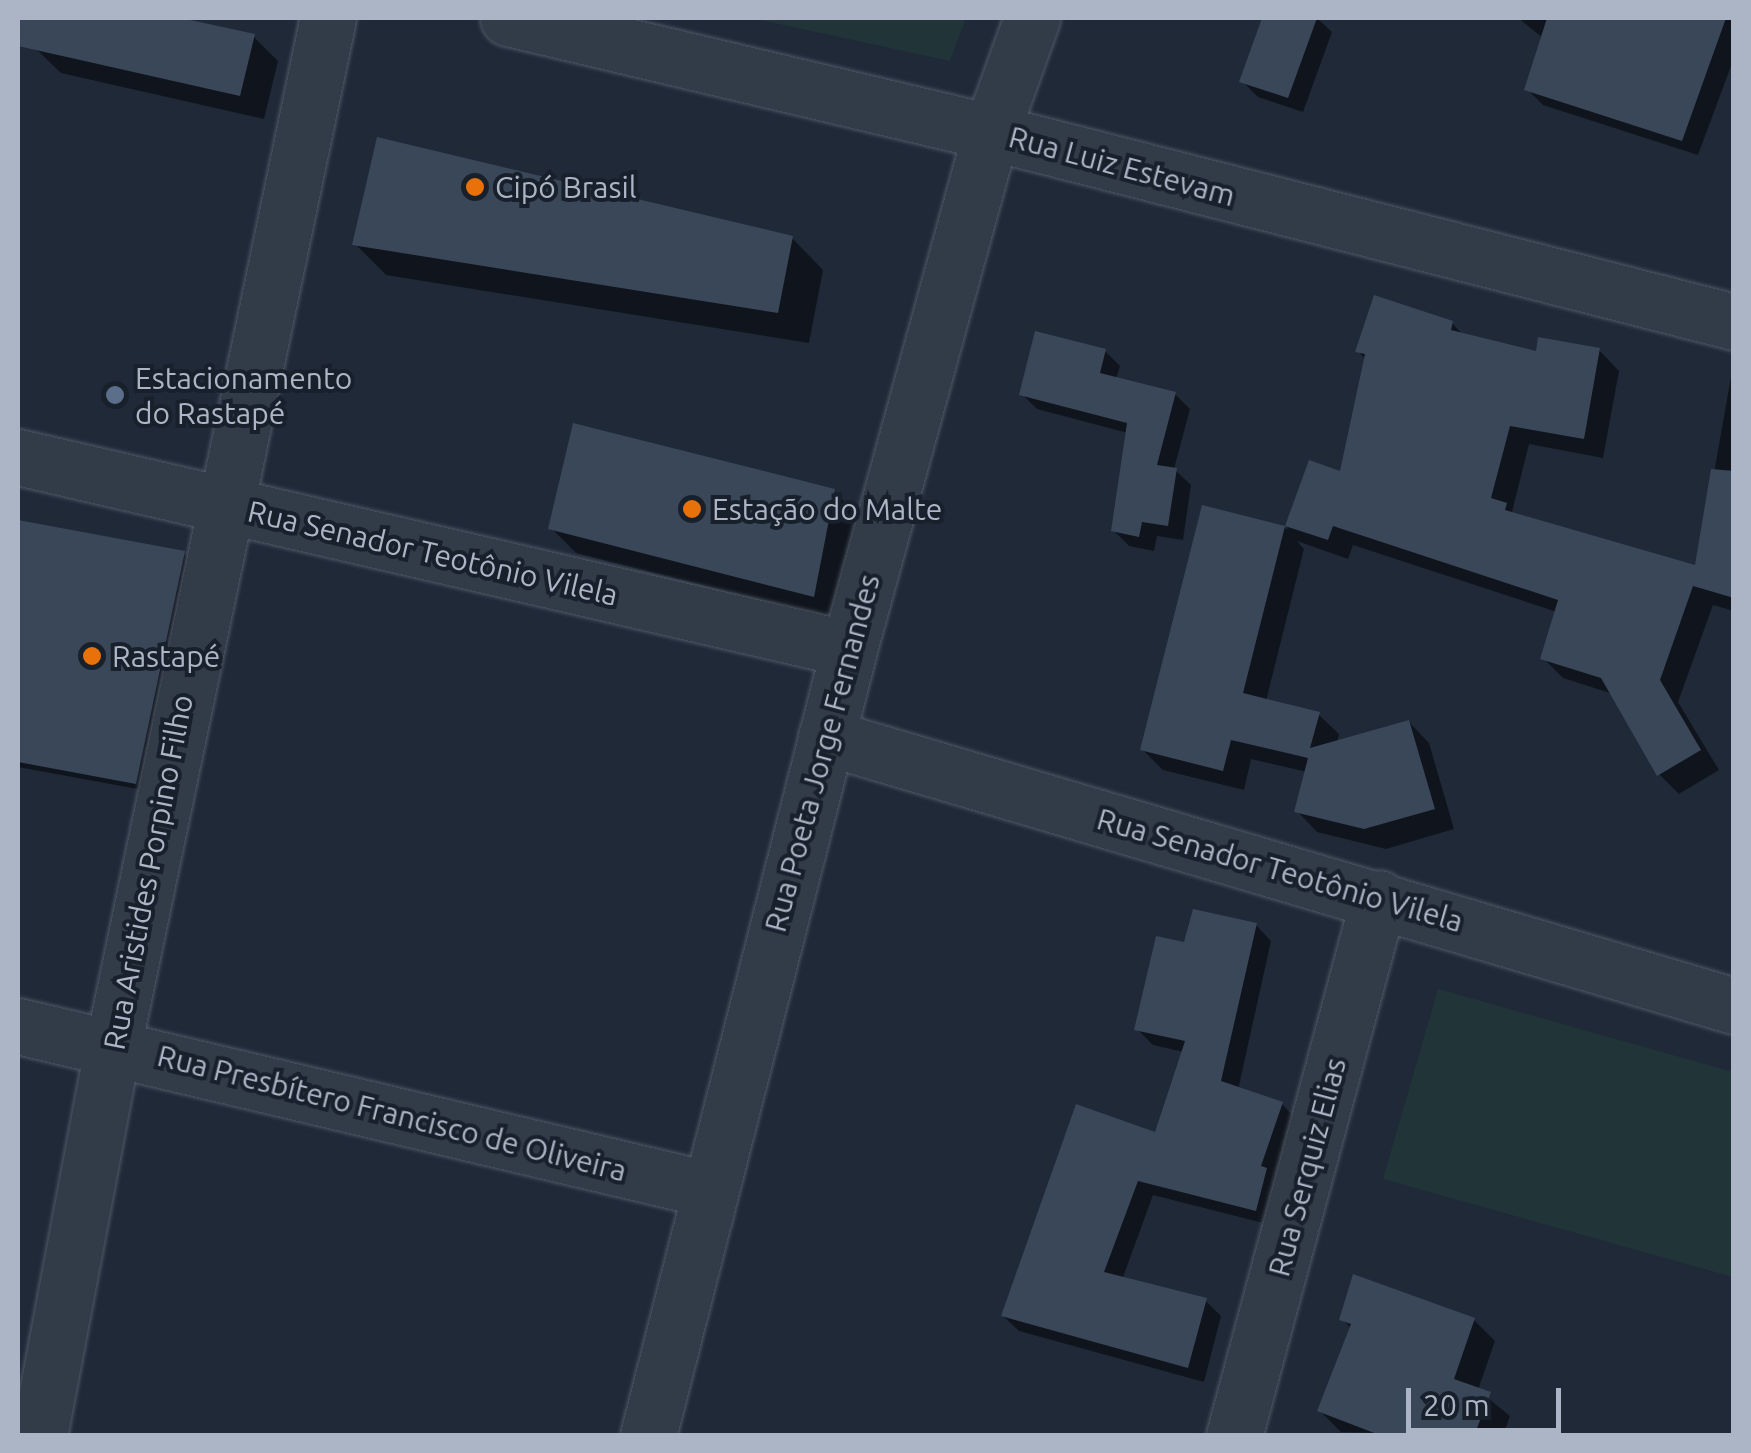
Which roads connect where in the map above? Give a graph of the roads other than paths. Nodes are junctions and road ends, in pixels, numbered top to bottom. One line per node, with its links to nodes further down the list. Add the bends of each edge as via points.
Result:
1 (328, 18): 7 (street, Rua Aristides Porpino Filho)
2 (508, 18): 4 (street, Rua Luiz Estevam)
3 (1032, 18): 4 (street, Rua Poeta Jorge Fernandes)
4 (992, 132): 5 (street, Rua Luiz Estevam); 8 (street, Rua Poeta Jorge Fernandes)
5 (1734, 322)
6 (18, 458): 7 (street, Rua Senador Teotônio Vilela)
7 (224, 504): 8 (street, Rua Senador Teotônio Vilela); 13 (street, Rua Aristides Porpino Filho)
8 (849, 649): 9 (street, Rua Poeta Jorge Fernandes)
9 (826, 737): 10 (street, Rua Senador Teotônio Vilela); 14 (street, Rua Poeta Jorge Fernandes)
10 (1379, 898): 11 (street, Rua Senador Teotônio Vilela); 17 (street, Rua Serquiz Elias)
11 (1734, 1006)
12 (18, 1026): 13 (street, Rua Presbítero Francisco de Oliveira)
13 (113, 1046): 14 (street, Rua Presbítero Francisco de Oliveira); 15 (street, Rua Aristides Porpino Filho)
14 (707, 1189): 16 (street, Rua Poeta Jorge Fernandes)
15 (39, 1436)
16 (648, 1436)
17 (1234, 1436)

